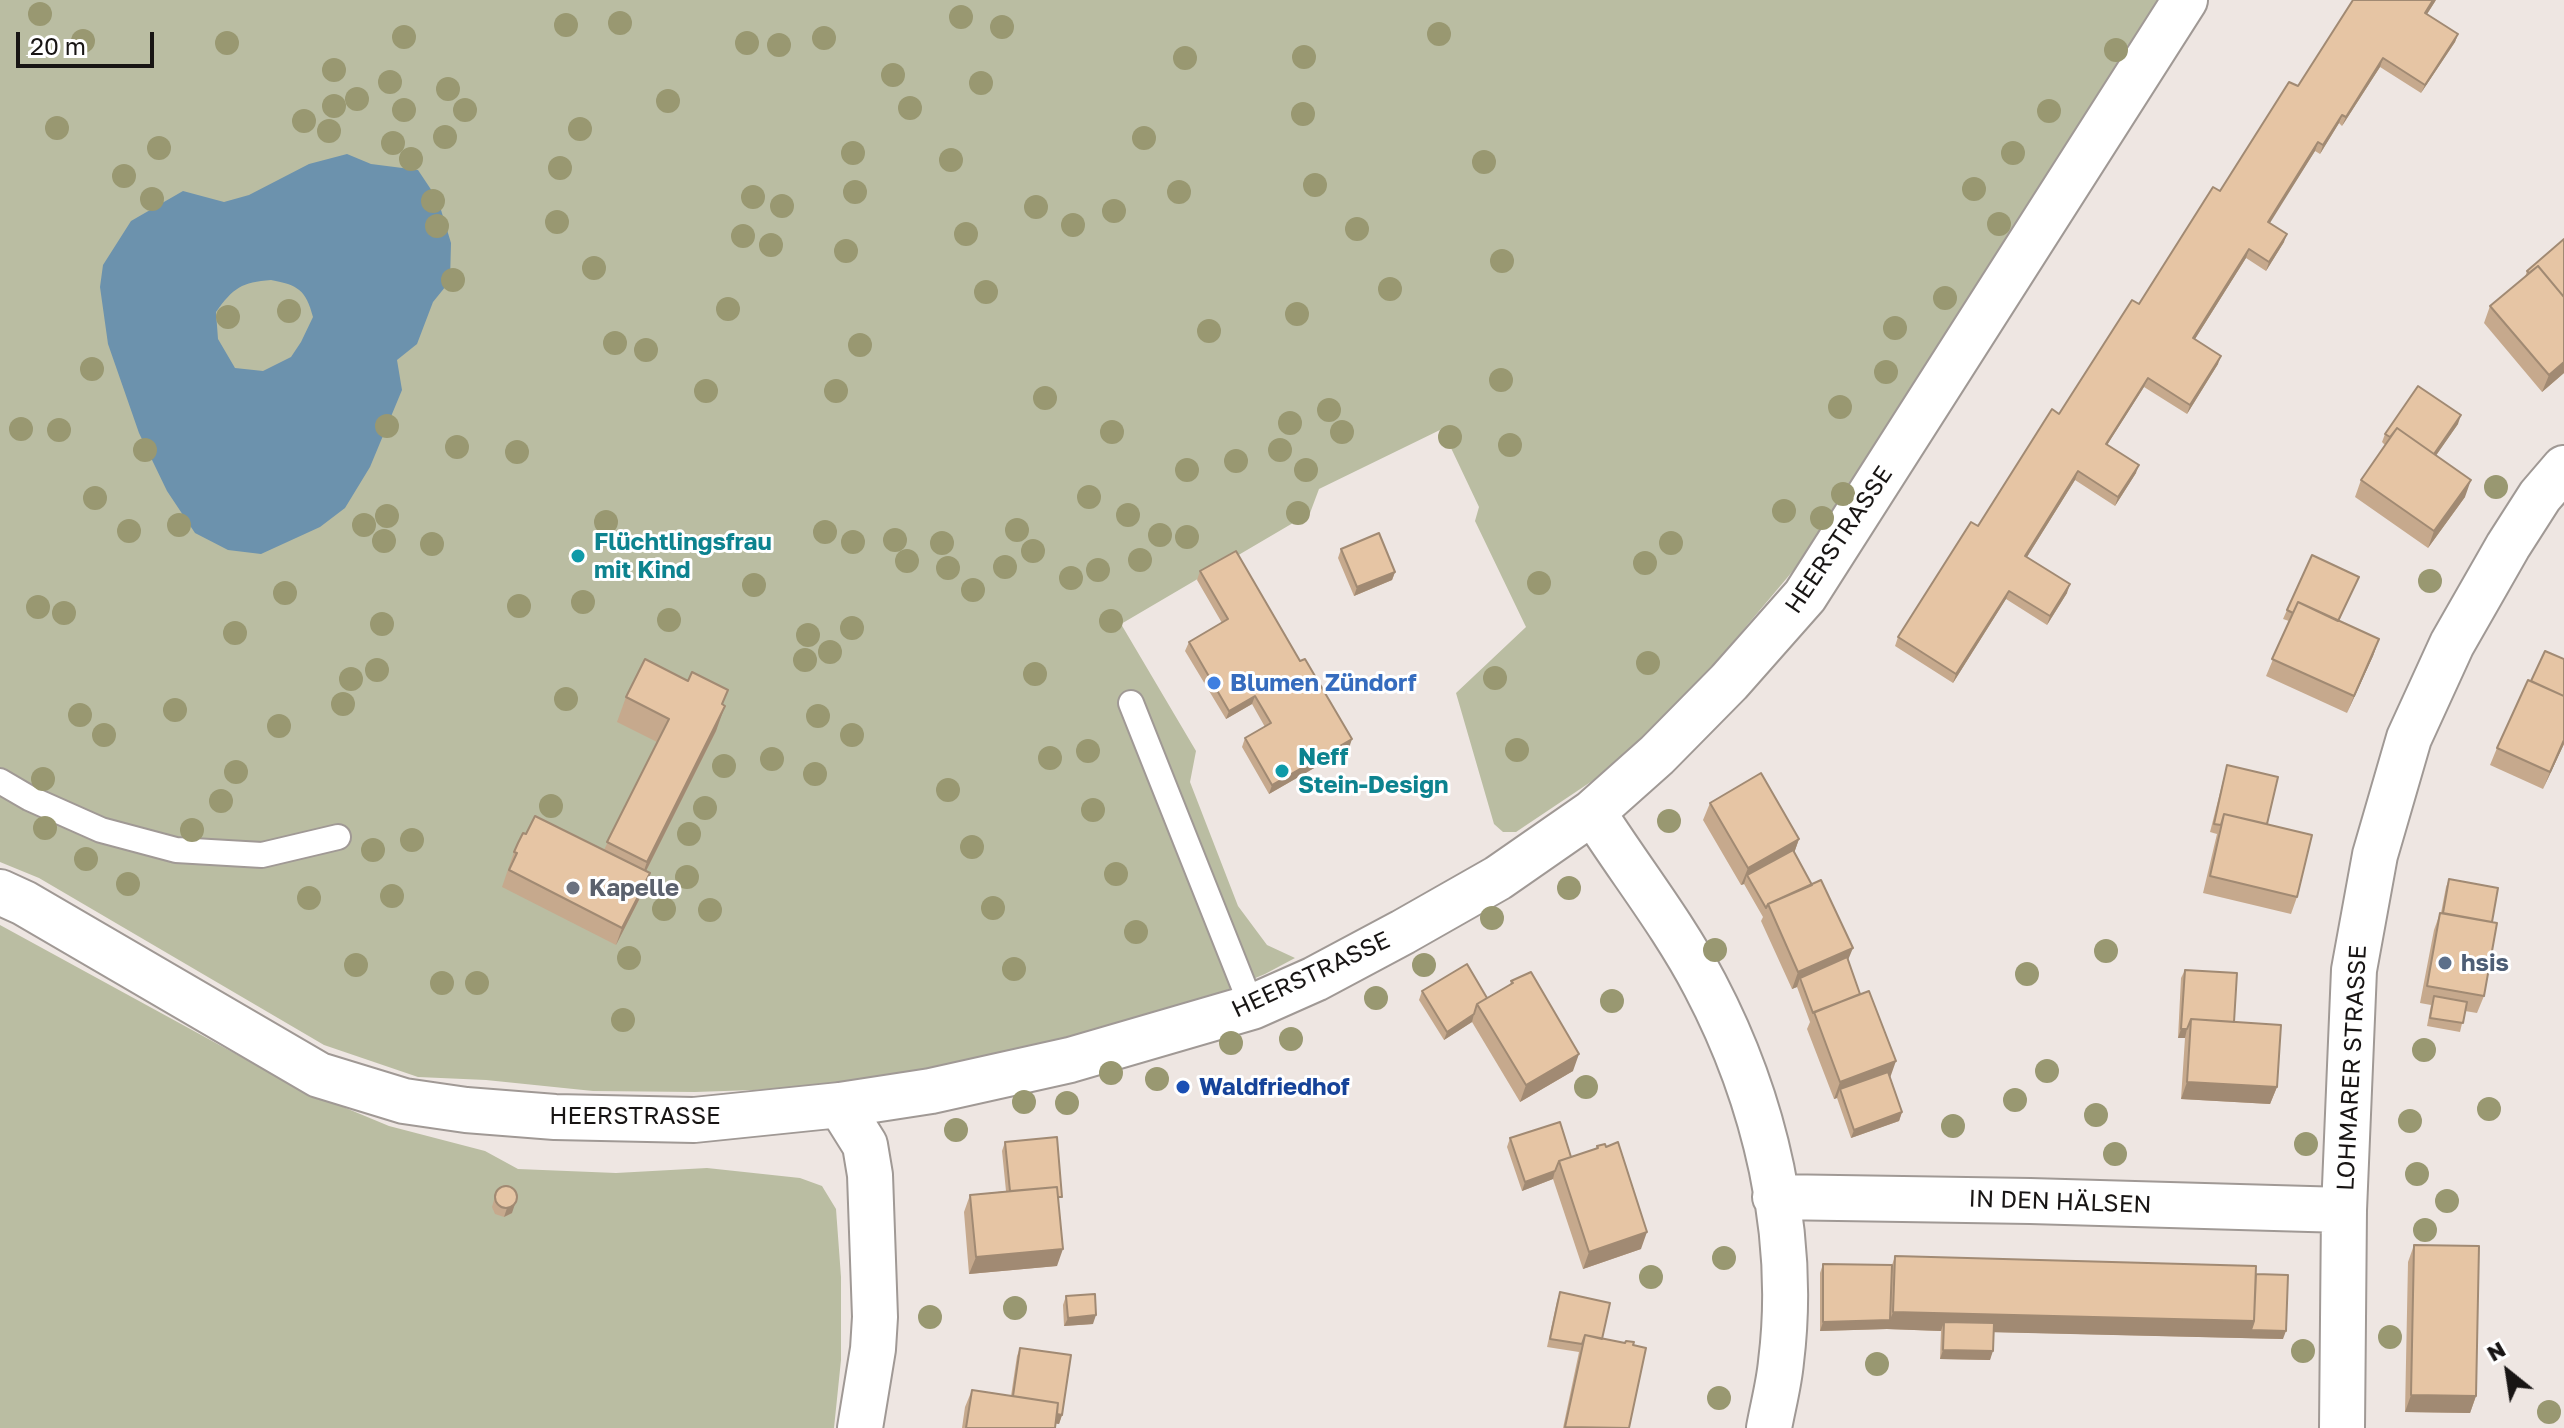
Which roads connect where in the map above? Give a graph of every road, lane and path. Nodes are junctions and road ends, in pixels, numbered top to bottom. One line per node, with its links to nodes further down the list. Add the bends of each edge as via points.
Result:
1 (2185, 0): 5 (street, HEERSTRASSE, via 1805,596 1729,682)
2 (2564, 468): 11 (street, LOHMARER STRASSE, via 2523,522 2452,644 2409,738 2382,828 2354,970)
3 (1131, 703): 8 (lane)
4 (0, 781): 6 (lane, via 101,830 176,850 262,855)
5 (1593, 812): 8 (street, HEERSTRASSE, via 1498,878 1315,979); 10 (street, via 1710,996 1754,1097)
6 (338, 837)
7 (0, 892): 9 (street, HEERSTRASSE, via 319,1075 404,1101 555,1117 694,1120)
8 (1252, 1007): 9 (street, HEERSTRASSE, via 1070,1060)
9 (840, 1105): 12 (street, via 865,1145 870,1175 875,1317)
10 (1775, 1197): 11 (street, IN DEN HÄLSEN); 13 (street, via 1785,1318)
11 (2344, 1210): 14 (street, LOHMARER STRASSE)
12 (860, 1428)
13 (1769, 1428)
14 (2342, 1428)

